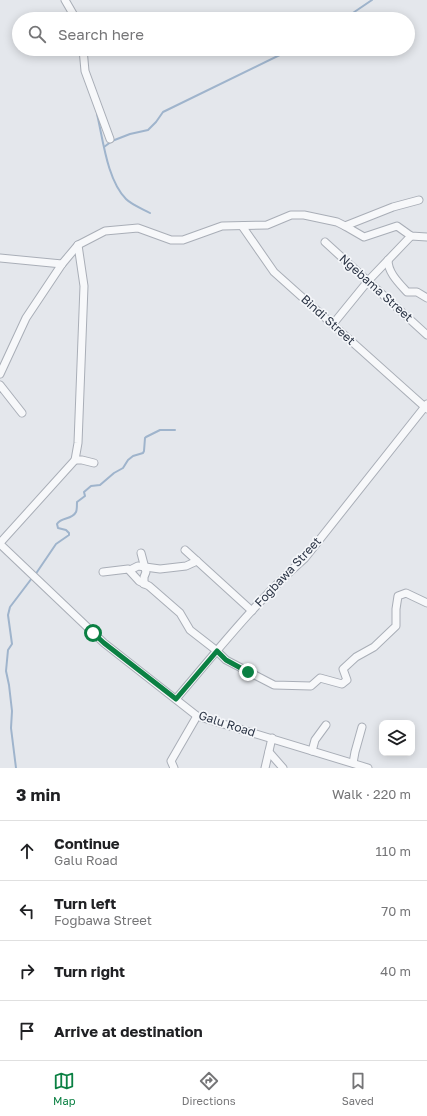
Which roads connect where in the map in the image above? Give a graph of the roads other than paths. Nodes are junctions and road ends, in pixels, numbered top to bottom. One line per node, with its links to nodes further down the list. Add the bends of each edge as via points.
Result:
1 (65, 0): 2 (street)
2 (72, 12)
3 (83, 56): 4 (street, via 84,71)
4 (110, 139)
5 (419, 200): 7 (street, via 393,206)
6 (242, 226): 7 (street, via 267,225 291,215 304,215); 11 (street, via 222,226 183,240 171,240 138,228 105,231); 17 (street, Bindi Street, via 274,272)
7 (345, 226): 8 (street, via 364,237 397,226)
8 (411, 236): 9 (street); 13 (street)
9 (427, 238)
10 (325, 242): 15 (street, Ngebama Street)
11 (78, 245): 14 (street); 23 (street, via 84,286 78,444)
12 (0, 258): 14 (street)
13 (388, 260): 15 (street); 16 (street, via 388,267 407,292 417,292)
14 (62, 264): 19 (street, via 26,318)
15 (368, 281): 17 (street); 18 (street, Ngebama Street)
16 (427, 298)
17 (334, 324): 21 (street, Bindi Street)
18 (427, 335)
19 (0, 374)
20 (0, 385): 22 (street)
21 (426, 407): 34 (street, Fogbawa Street, via 305,558 283,577)
22 (22, 413)
23 (75, 460): 24 (street); 25 (street)
24 (94, 462)
25 (0, 544): 36 (street, Galu Road, via 104,643)
26 (185, 550): 28 (street)
27 (141, 553): 29 (street)
28 (197, 561): 29 (street, via 186,566); 34 (street)
29 (146, 568): 30 (street, via 138,566); 32 (street)
30 (130, 570): 31 (street); 32 (street)
31 (103, 572)
32 (144, 584): 35 (street, via 180,613 190,630)
33 (427, 603): 35 (street, via 406,593 398,596 396,626 374,647 356,657 343,669 348,680 342,684 320,678 311,686 274,685 226,660)
34 (252, 611): 35 (street, Fogbawa Street)
35 (217, 651): 36 (street, Fogbawa Street)
36 (176, 699): 37 (street, Galu Road)
37 (197, 716): 40 (street, Galu Road); 44 (street, via 171,761)
38 (326, 725): 41 (street, via 315,740)
39 (362, 727): 43 (street)
40 (272, 738): 41 (street, Galu Road); 42 (street)
41 (312, 751): 43 (street, Galu Road)
42 (269, 752): 45 (street); 46 (street)
43 (353, 763): 47 (street, Galu Road)
44 (174, 768)
45 (265, 768)
46 (283, 768)
47 (368, 768)

